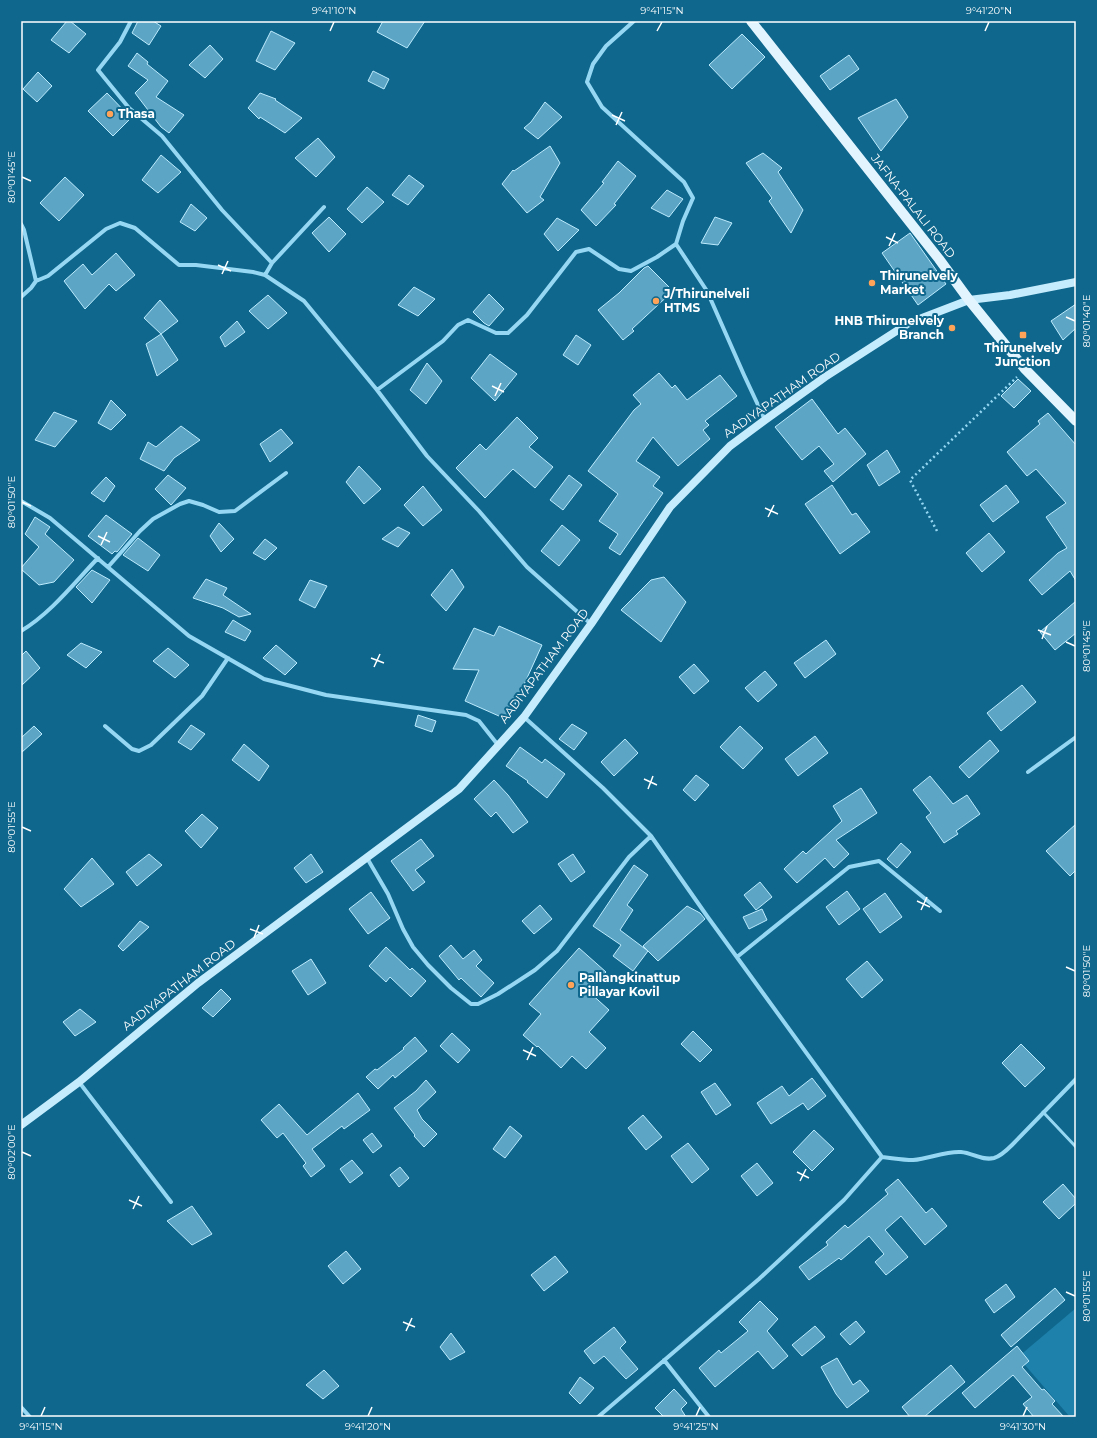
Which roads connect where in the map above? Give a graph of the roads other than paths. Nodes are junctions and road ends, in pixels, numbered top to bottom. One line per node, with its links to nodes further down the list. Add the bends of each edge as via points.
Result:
1 (131, 21): 7 (street, via 120,42 98,70 130,108 162,136 222,210)
2 (634, 21): 6 (street, via 606,46 593,64 587,82 602,107 684,182 693,198)
3 (751, 21): 12 (main road, JAFNA-PALALI ROAD, via 939,259)
4 (324, 207): 7 (street)
5 (21, 224): 9 (street)
6 (676, 244): 13 (street, via 631,271 619,269 589,249 576,252 527,315 508,333 496,333 468,320 458,325 443,341); 14 (street, via 707,291)
7 (272, 263): 8 (street)
8 (265, 275): 9 (street, via 179,265 135,228 120,223 106,230 48,276); 13 (street, via 304,301)
9 (36, 281): 11 (street)
10 (1076, 282): 12 (street, AADIYAPATHAM ROAD)
11 (21, 297)
12 (968, 300): 14 (street, AADIYAPATHAM ROAD, via 909,323 825,377); 15 (main road, JAFNA-PALALI ROAD, via 1025,370)
13 (377, 390): 20 (street, via 427,456 527,567)
14 (765, 420): 20 (street, AADIYAPATHAM ROAD, via 730,446 670,507)
15 (1076, 421)
16 (286, 473): 19 (street, via 236,511 219,512 189,501 180,504 153,519)
17 (21, 501): 18 (street, via 50,518)
18 (98, 558): 19 (street); 21 (street, via 60,598)
19 (108, 567): 22 (street, via 189,636)
20 (591, 624): 23 (street, AADIYAPATHAM ROAD)
21 (21, 631)
22 (228, 658): 24 (street, via 202,696 151,745 139,751 132,749); 26 (street, via 264,679 326,695 466,715 479,721)
23 (524, 717): 26 (street, AADIYAPATHAM ROAD); 28 (street, via 603,788)
24 (105, 726)
25 (1076, 737): 27 (street)
26 (498, 745): 29 (street, AADIYAPATHAM ROAD, via 459,789)
27 (1028, 772)
28 (651, 836): 29 (street, via 629,857 557,951 535,970 478,1004 471,1004 451,988 413,947 388,894); 31 (street)
29 (367, 858): 33 (street, AADIYAPATHAM ROAD, via 198,983)
30 (940, 911): 31 (street, via 879,861 849,867)
31 (737, 957): 37 (street)
32 (1076, 1079): 34 (street)
33 (79, 1082): 35 (street, AADIYAPATHAM ROAD); 38 (street)
34 (1043, 1112): 36 (lane); 37 (street, via 1012,1145 995,1158 981,1158 962,1152 913,1160)
35 (21, 1125)
36 (1076, 1147)
37 (882, 1156): 39 (street, via 838,1205 759,1279)
38 (171, 1202)
39 (664, 1360): 42 (street); 43 (street)
40 (21, 1407): 41 (street)
41 (30, 1417)
42 (598, 1417)
43 (709, 1417)

